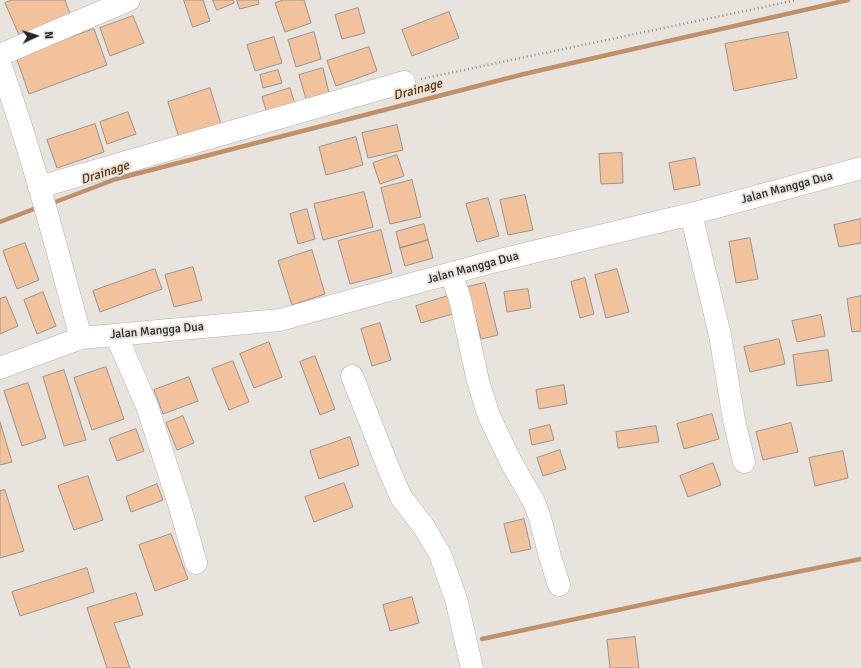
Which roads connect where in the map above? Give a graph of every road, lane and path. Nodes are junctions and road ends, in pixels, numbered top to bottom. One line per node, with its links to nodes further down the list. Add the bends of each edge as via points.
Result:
1 (129, 0): 3 (street)
2 (797, 0): 5 (path)
3 (0, 55)
4 (0, 64): 7 (street)
5 (404, 82): 7 (street)
6 (861, 168): 8 (street, Jalan Mangga Dua)
7 (40, 192): 11 (street)
8 (691, 214): 9 (street, Jalan Mangga Dua); 14 (street, via 720,335 734,420)
9 (451, 273): 10 (street, Jalan Mangga Dua, via 280,320); 16 (street, via 460,298 478,380 489,416 534,502)
10 (116, 335): 11 (street, Jalan Mangga Dua); 15 (street, via 147,406)
11 (81, 338): 12 (street, Jalan Mangga Dua)
12 (0, 368)
13 (352, 376): 17 (street, via 401,497 424,527 440,554 456,599)
14 (744, 462)
15 (196, 564)
16 (559, 585)
17 (472, 668)

